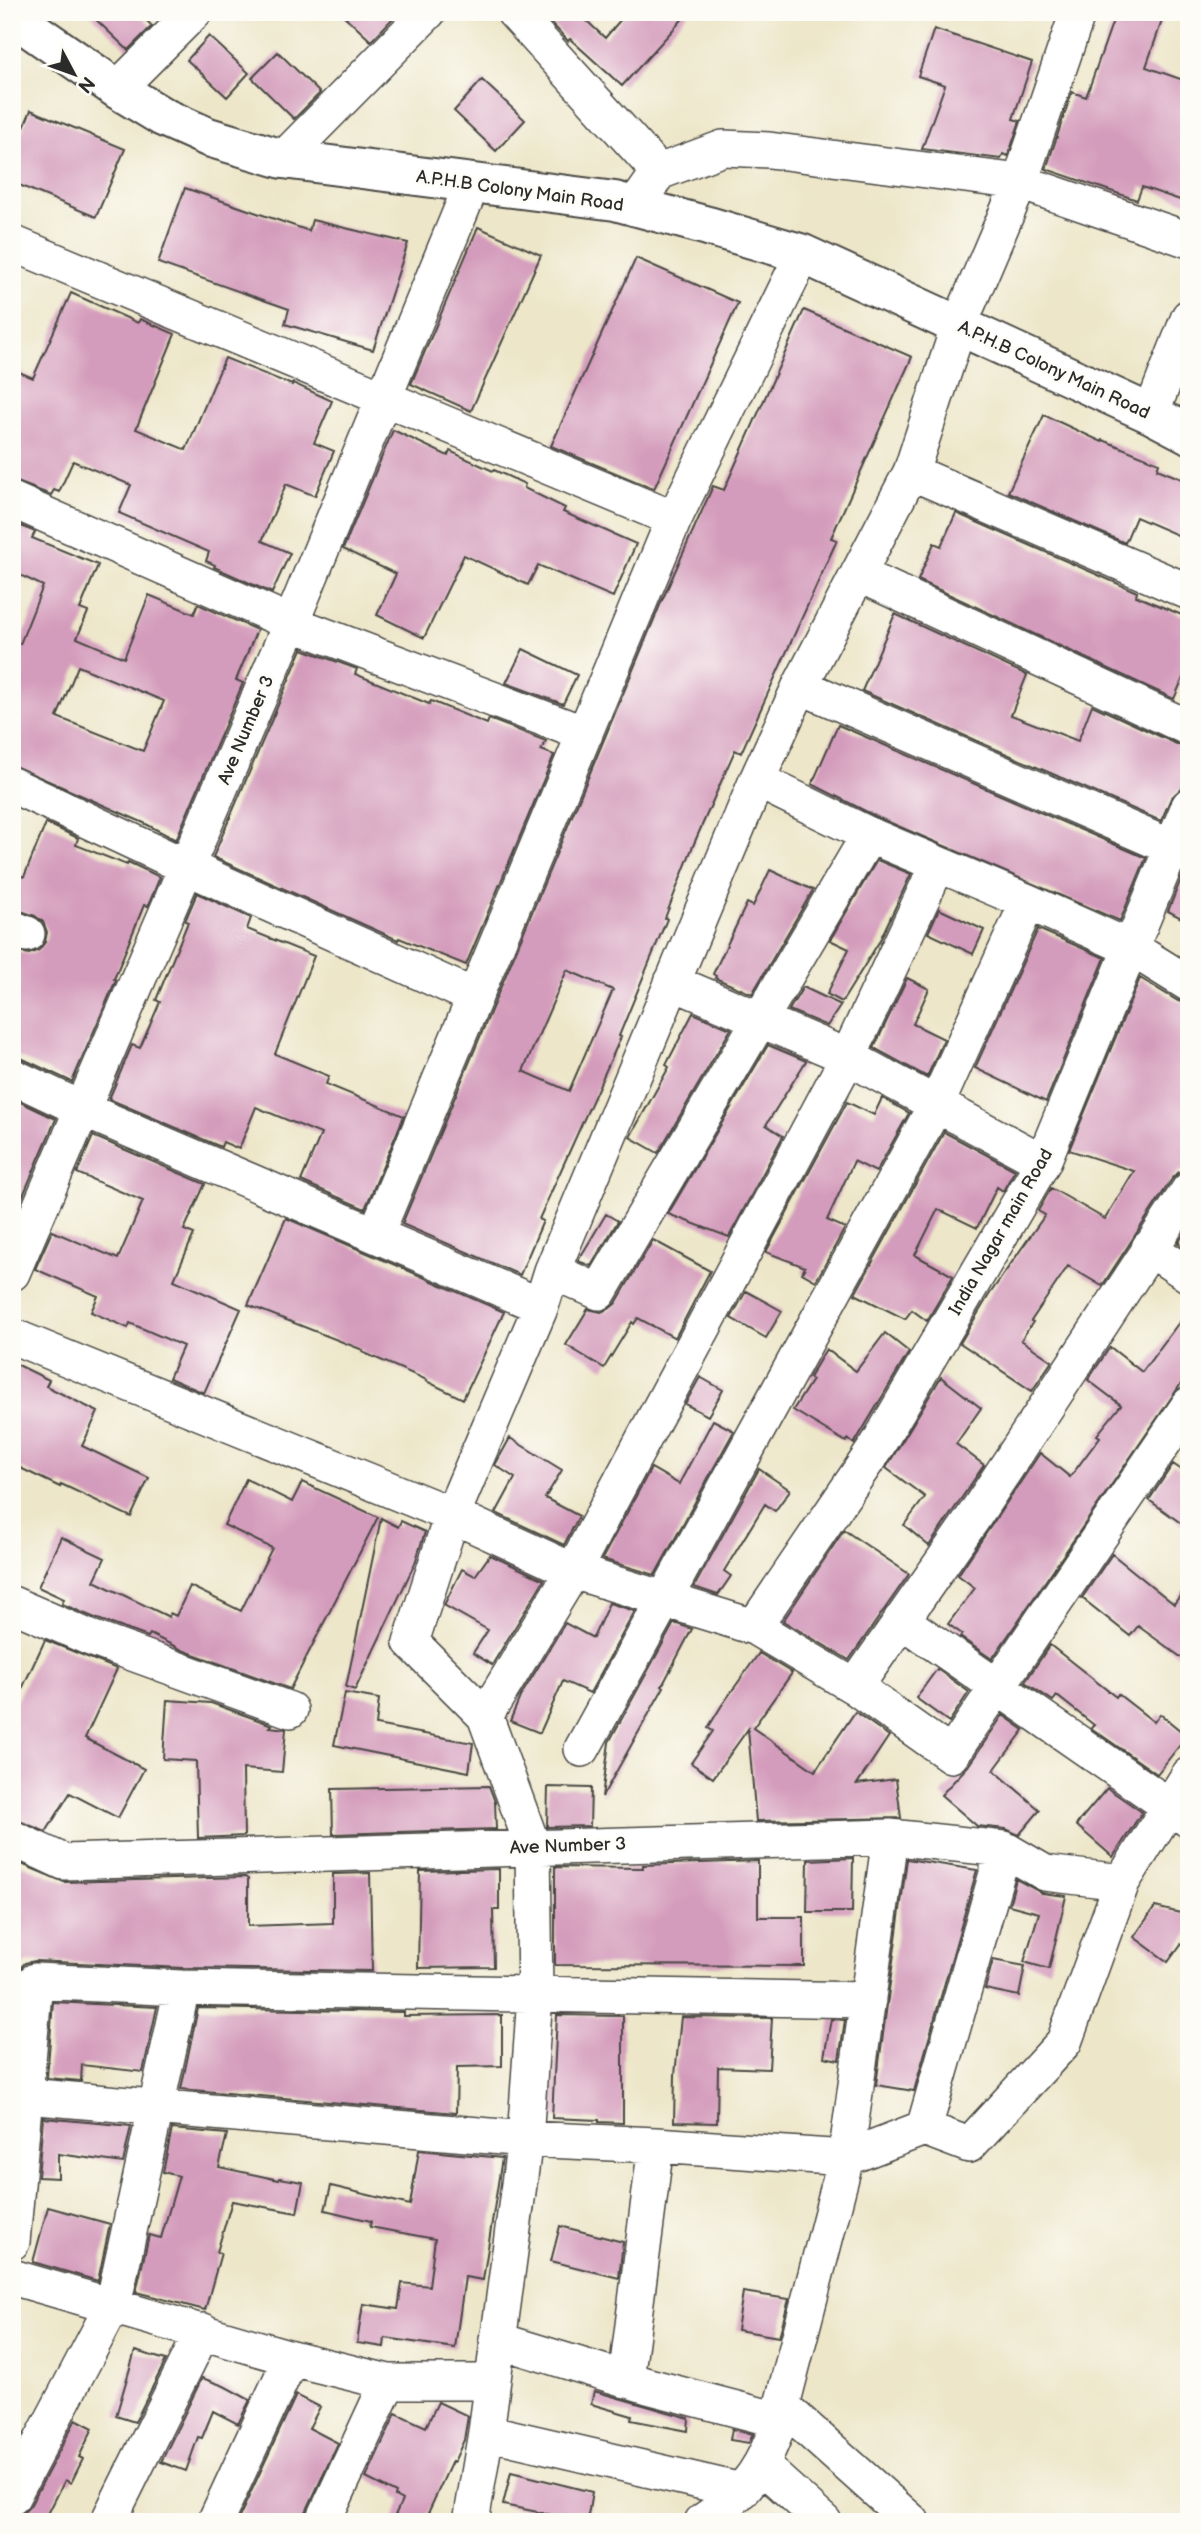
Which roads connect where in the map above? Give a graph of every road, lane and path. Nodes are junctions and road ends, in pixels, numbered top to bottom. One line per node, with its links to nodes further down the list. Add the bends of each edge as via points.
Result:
1 (194, 12): 6 (street)
2 (428, 12): 7 (street)
3 (514, 12): 8 (street)
4 (1078, 12): 9 (street)
5 (12, 16): 6 (street, A.P.H.B Colony Main Road)
6 (117, 89): 7 (street, A.P.H.B Colony Main Road, via 208,137)
7 (283, 159): 10 (street, A.P.H.B Colony Main Road)
8 (659, 172): 9 (street, via 723,148); 11 (street)
9 (1020, 182): 12 (street); 16 (street)
10 (472, 184): 11 (street, A.P.H.B Colony Main Road, via 615,201); 17 (street, Ave Number 3)
11 (634, 208): 14 (street, A.P.H.B Colony Main Road)
12 (1189, 240)
13 (12, 243): 17 (street)
14 (803, 254): 16 (street, A.P.H.B Colony Main Road); 22 (street)
15 (1189, 317): 18 (street)
16 (958, 325): 18 (street, A.P.H.B Colony Main Road); 20 (street)
17 (384, 397): 22 (street); 25 (street, Ave Number 3)
18 (1151, 414): 19 (street, A.P.H.B Colony Main Road)
19 (1189, 434)
20 (911, 472): 23 (street); 24 (street)
21 (12, 500): 25 (street)
22 (674, 519): 28 (street)
23 (858, 574): 26 (street); 27 (street)
24 (1189, 592)
25 (291, 623): 28 (street); 35 (street, Ave Number 3)
26 (800, 686): 29 (street); 33 (street)
27 (1189, 728)
28 (585, 734): 40 (street)
29 (757, 780): 32 (street); 38 (street)
30 (12, 785): 35 (street)
31 (1189, 806): 33 (street, India Nagar main Road)
32 (869, 835): 34 (street); 41 (street)
33 (1181, 851): 37 (street, India Nagar main Road)
34 (938, 864): 36 (street); 42 (street)
35 (187, 867): 40 (street); 45 (street, Ave Number 3)
36 (1028, 902): 37 (street); 44 (street)
37 (1132, 948): 39 (street); 46 (street, India Nagar main Road)
38 (672, 982): 41 (street); 50 (street)
39 (1189, 984)
40 (475, 997): 48 (street)
41 (760, 1018): 42 (street); 50 (street, via 599,1292)
42 (848, 1057): 44 (street); 57 (street)
43 (12, 1076): 45 (street)
44 (937, 1103): 46 (street); 58 (street)
45 (84, 1110): 48 (street); 51 (street, Ave Number 3)
46 (1044, 1162): 61 (street, India Nagar main Road, via 877,1446)
47 (1189, 1190): 49 (street)
48 (376, 1234): 53 (street)
49 (1149, 1248): 52 (street); 60 (street)
50 (552, 1271): 53 (street)
51 (12, 1273)
52 (1189, 1275)
53 (541, 1306): 56 (street)
54 (12, 1335): 56 (street)
55 (1189, 1405): 63 (street)
56 (452, 1516): 57 (street); 65 (street, via 411,1642)
57 (573, 1572): 58 (street); 65 (street)
58 (665, 1600): 61 (street); 66 (street)
59 (12, 1604): 64 (street, via 88,1637)
60 (901, 1620): 62 (street); 63 (street)
61 (754, 1627): 62 (street)
62 (855, 1687): 63 (street, via 951,1755)
63 (998, 1687): 68 (street)
64 (290, 1710)
65 (485, 1716): 71 (street)
66 (582, 1749)
67 (1189, 1774): 68 (street)
68 (1179, 1812): 73 (street)
69 (890, 1837): 71 (street, Ave Number 3); 72 (street, Ave Number 3); 76 (street)
70 (12, 1838): 71 (street, Ave Number 3, via 64,1862)
71 (533, 1847): 75 (street)
72 (1004, 1849): 73 (street, Ave Number 3, via 1045,1874); 79 (street)
73 (1122, 1882): 79 (street, via 1064,2042 969,2145)
74 (182, 1988): 75 (street); 77 (street, via 35,1981); 78 (street)
75 (536, 1995): 76 (street); 80 (street)
76 (867, 2000): 82 (street)
77 (26, 2095): 78 (street); 83 (street)
78 (155, 2108): 80 (street); 85 (street)
79 (924, 2128): 82 (street)
80 (525, 2139): 81 (street); 87 (street)
81 (656, 2145): 82 (street); 89 (street)
82 (846, 2158): 92 (street)
83 (12, 2242)
84 (12, 2277): 85 (street)
85 (113, 2305): 86 (street); 95 (street)
86 (203, 2331): 88 (street); 97 (street)
87 (497, 2340): 89 (street); 91 (street)
88 (291, 2358): 90 (street); 98 (street)
89 (626, 2380): 92 (street)
90 (388, 2382): 91 (street); 99 (street)
91 (492, 2382): 93 (street)
92 (780, 2413): 96 (street); 103 (street)
93 (486, 2432): 94 (street); 96 (street)
94 (478, 2483): 100 (street); 101 (street)
95 (12, 2497)
96 (729, 2502): 102 (street)
97 (108, 2522)
98 (215, 2522)
99 (323, 2522)
100 (453, 2522)
101 (471, 2522)
102 (824, 2522)
103 (912, 2522)

